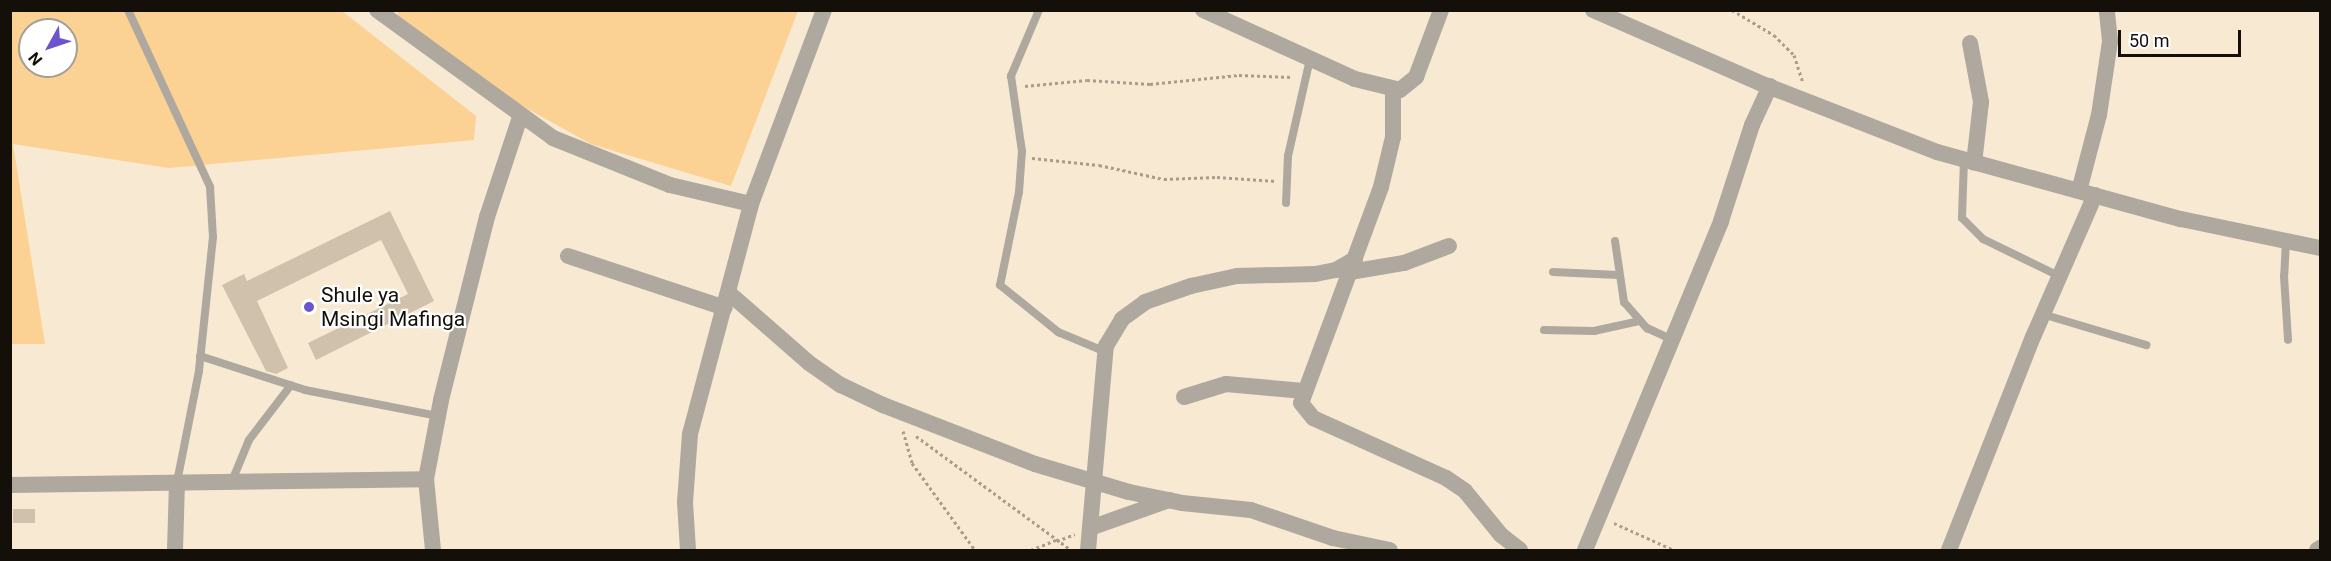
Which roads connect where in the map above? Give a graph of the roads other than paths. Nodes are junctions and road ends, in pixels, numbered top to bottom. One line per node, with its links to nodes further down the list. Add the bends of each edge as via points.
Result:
1 (128, 10): 35 (lane, via 210,188 213,237)
2 (377, 10): 13 (street)
3 (824, 10): 17 (street)
4 (1039, 10): 34 (lane, via 1011,76 1022,157 1000,285 1058,332)
5 (1203, 10): 10 (street)
6 (1441, 10): 12 (street, via 1416,76 1400,90)
7 (1593, 10): 11 (street)
8 (2107, 10): 15 (street, via 2110,40)
9 (1970, 43): 14 (street, via 1981,102)
10 (1310, 59): 12 (street, via 1355,80); 16 (lane, via 1286,181)
11 (1770, 86): 14 (street); 31 (street, via 1752,125 1721,221)
12 (1393, 89): 23 (street, via 1393,137)
13 (520, 117): 17 (street, via 594,157 670,185); 39 (street, via 487,217)
14 (1969, 162): 15 (street); 26 (lane, via 1962,218 1983,239)
15 (2087, 193): 18 (street, via 2181,219); 26 (street)
16 (1286, 203)
17 (751, 204): 27 (street)
18 (2286, 240): 21 (street); 32 (lane)
19 (1615, 241): 25 (lane)
20 (1449, 246): 23 (street, via 1404,263)
21 (2320, 248)
22 (568, 256): 27 (street)
23 (1353, 265): 34 (street, via 1336,270 1237,276 1145,302 1122,319); 37 (street)
24 (1554, 272): 25 (lane)
25 (1618, 275): 29 (lane, via 1624,302)
26 (2059, 276): 28 (street)
27 (727, 300): 41 (street, via 809,363 866,399 1035,464); 50 (street, via 690,434 685,502)
28 (2042, 314): 33 (lane); 55 (street)
29 (1639, 321): 30 (lane, via 1594,331); 31 (lane)
30 (1544, 330)
31 (1671, 339): 54 (street)
32 (2288, 340)
33 (2146, 345)
34 (1106, 352): 41 (street)
35 (200, 356): 36 (lane); 43 (lane)
36 (291, 386): 39 (lane); 42 (lane, via 249,440)
37 (1304, 391): 38 (street, via 1226,384); 53 (street, via 1301,403 1313,418 1446,478 1464,491 1501,536)
38 (1184, 397)
39 (438, 416): 40 (street)
40 (426, 479): 42 (street); 49 (street)
41 (1095, 480): 45 (street); 46 (street)
42 (232, 481): 43 (street)
43 (177, 482): 44 (street); 48 (street)
44 (10, 485)
45 (1169, 500): 46 (street); 52 (street, via 1251,510 1333,538)
46 (1090, 528): 51 (street)
47 (2320, 548): 56 (street)
48 (175, 550)
49 (433, 550)
50 (688, 550)
51 (1088, 550)
52 (1390, 550)
53 (1520, 550)
54 (1585, 550)
55 (1949, 550)
56 (2317, 550)

